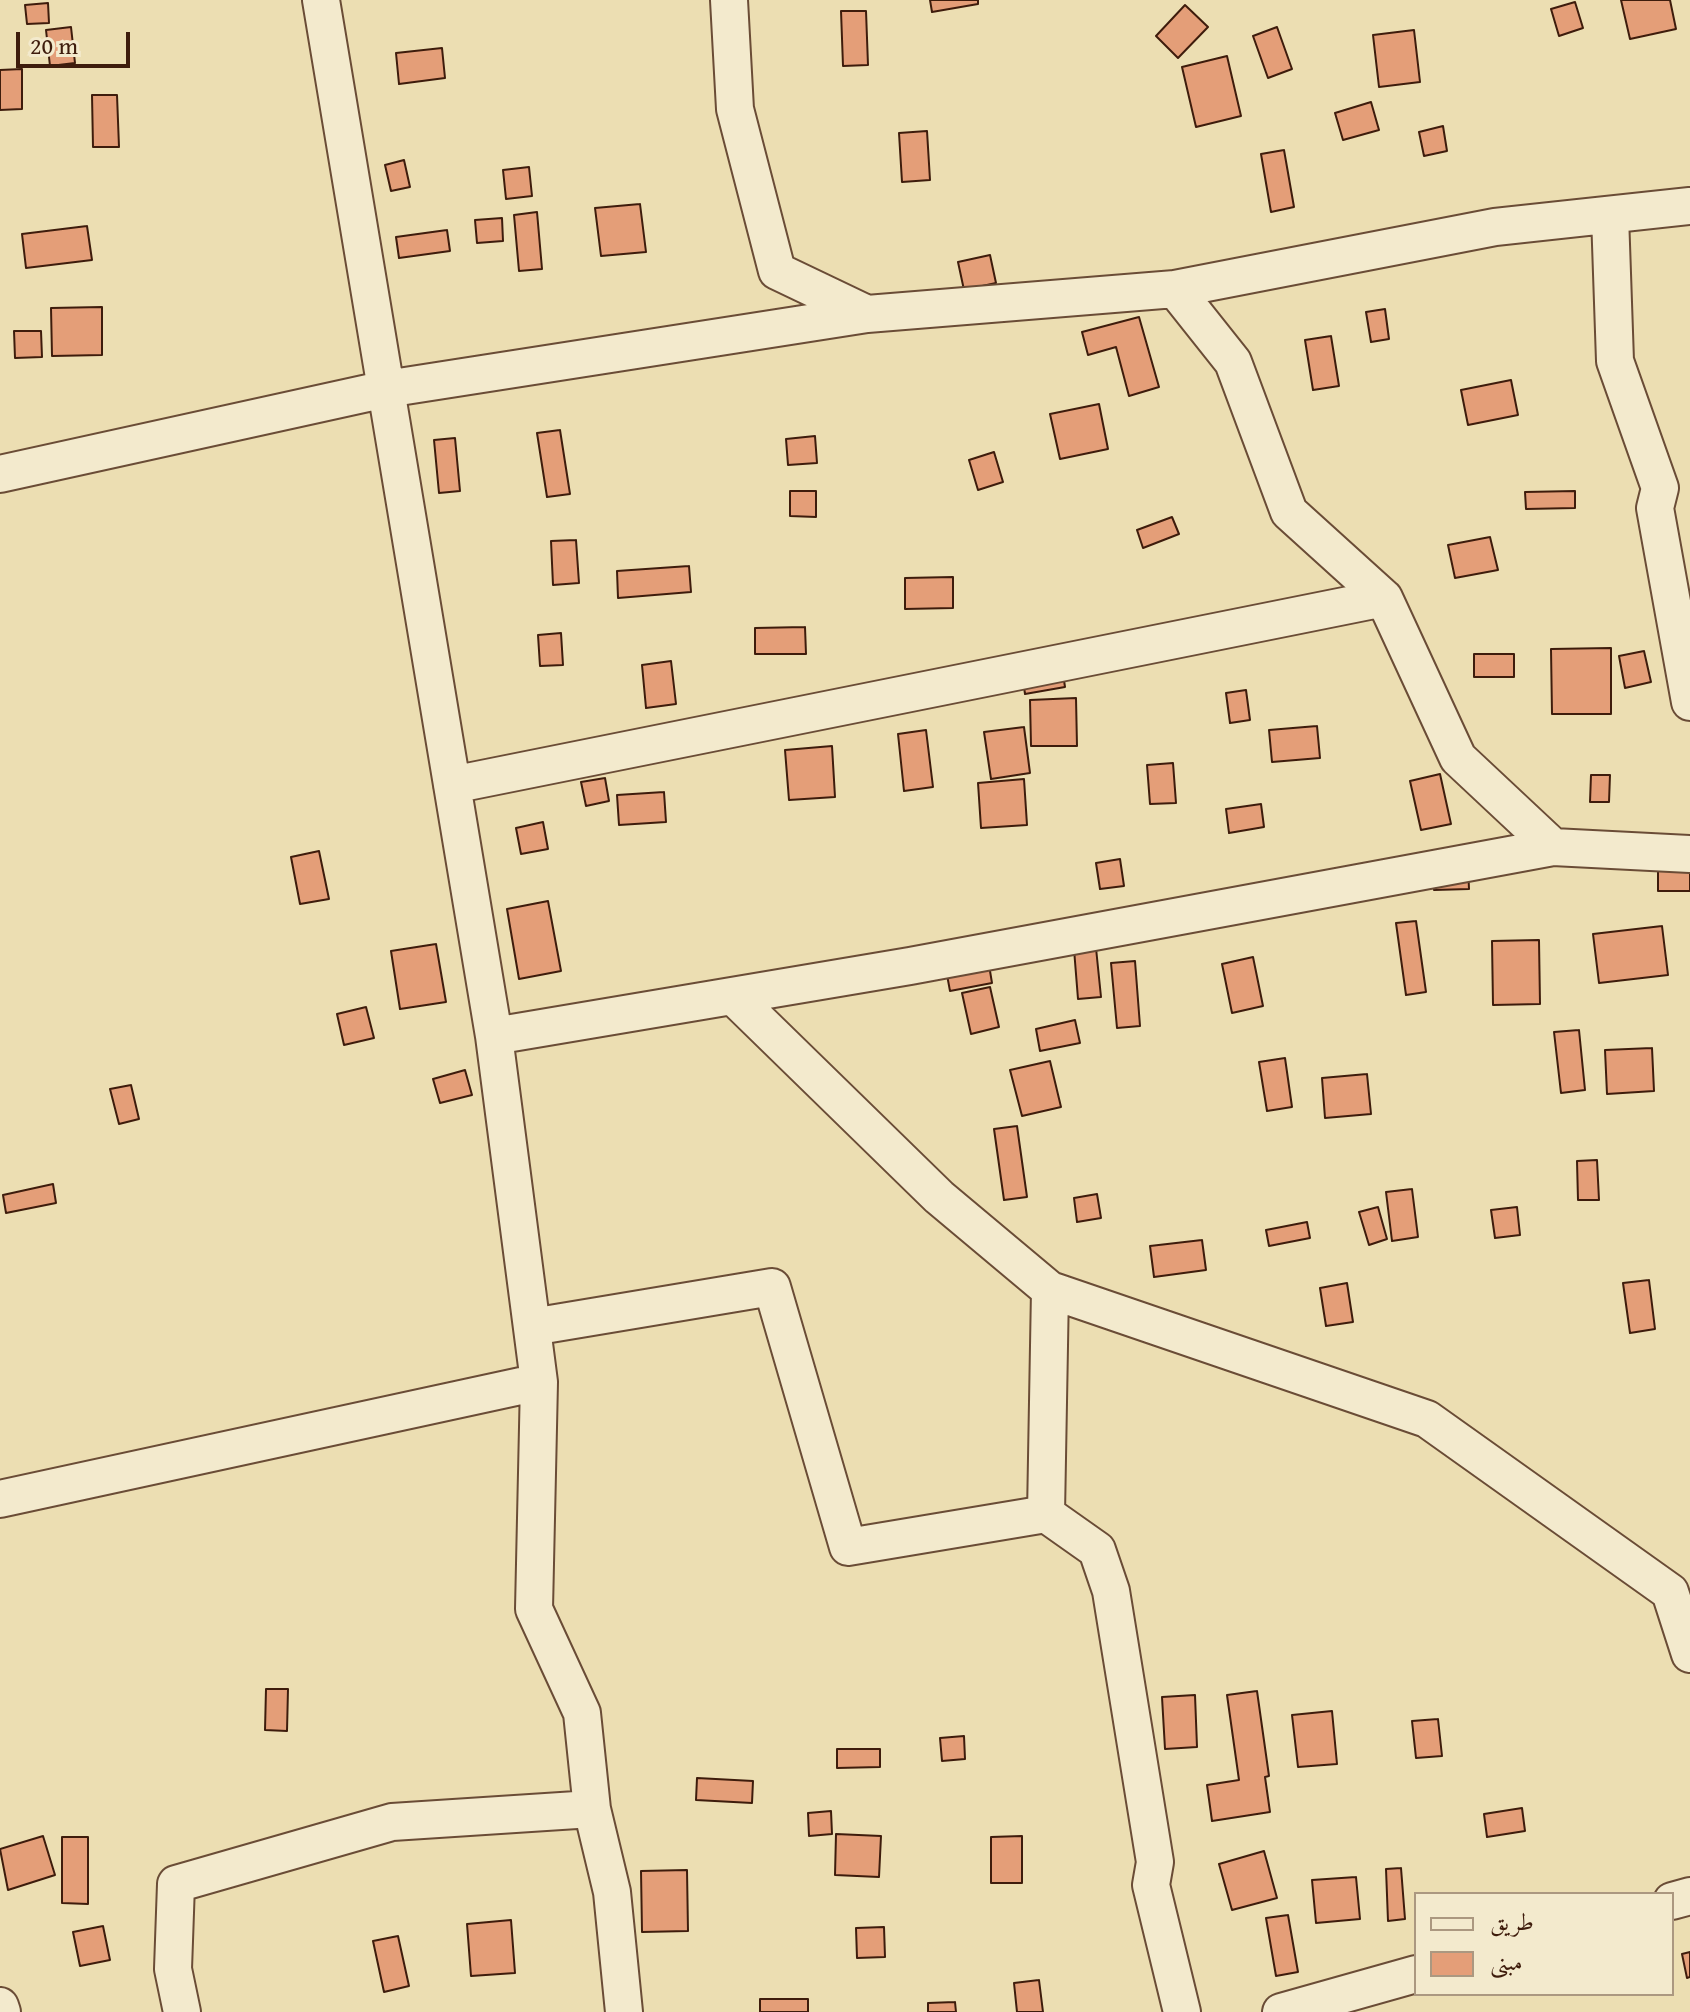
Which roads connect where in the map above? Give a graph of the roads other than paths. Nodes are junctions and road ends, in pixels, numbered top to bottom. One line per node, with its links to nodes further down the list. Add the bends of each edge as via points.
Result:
1 (321, 0): 7 (street)
2 (729, 0): 6 (street, via 735,109 777,271)
3 (1690, 206): 4 (street)
4 (1610, 215): 5 (street, via 1495,227); 9 (street, via 1615,361)
5 (1175, 289): 6 (street); 10 (street, via 1233,362 1289,512)
6 (867, 314): 7 (street)
7 (386, 389): 8 (street); 12 (street)
8 (0, 474)
9 (1675, 486): 11 (street, via 1655,508)
10 (1384, 598): 12 (street); 13 (street, via 1458,758)
11 (1690, 702)
12 (452, 785): 16 (street)
13 (1553, 847): 14 (street); 15 (street)
14 (1690, 854)
15 (733, 996): 16 (street); 17 (street, via 939,1197)
16 (494, 1036): 18 (street)
17 (1050, 1290): 21 (street); 22 (street, via 1427,1419)
18 (532, 1327): 19 (street); 21 (street, via 772,1287 848,1547)
19 (539, 1382): 20 (street); 24 (street, via 534,1609 582,1713)
20 (0, 1499)
21 (1046, 1514): 30 (street, via 1097,1550 1111,1591 1155,1862 1151,1885)
22 (1680, 1590): 23 (street)
23 (1690, 1654)
24 (592, 1809): 28 (street, via 392,1822 176,1884 173,1969); 29 (street, via 612,1892)
25 (1414, 1975): 31 (street)
26 (0, 2006): 27 (street)
27 (2, 2012)
28 (182, 2012)
29 (624, 2012)
30 (1182, 2012)
31 (1281, 2012)

